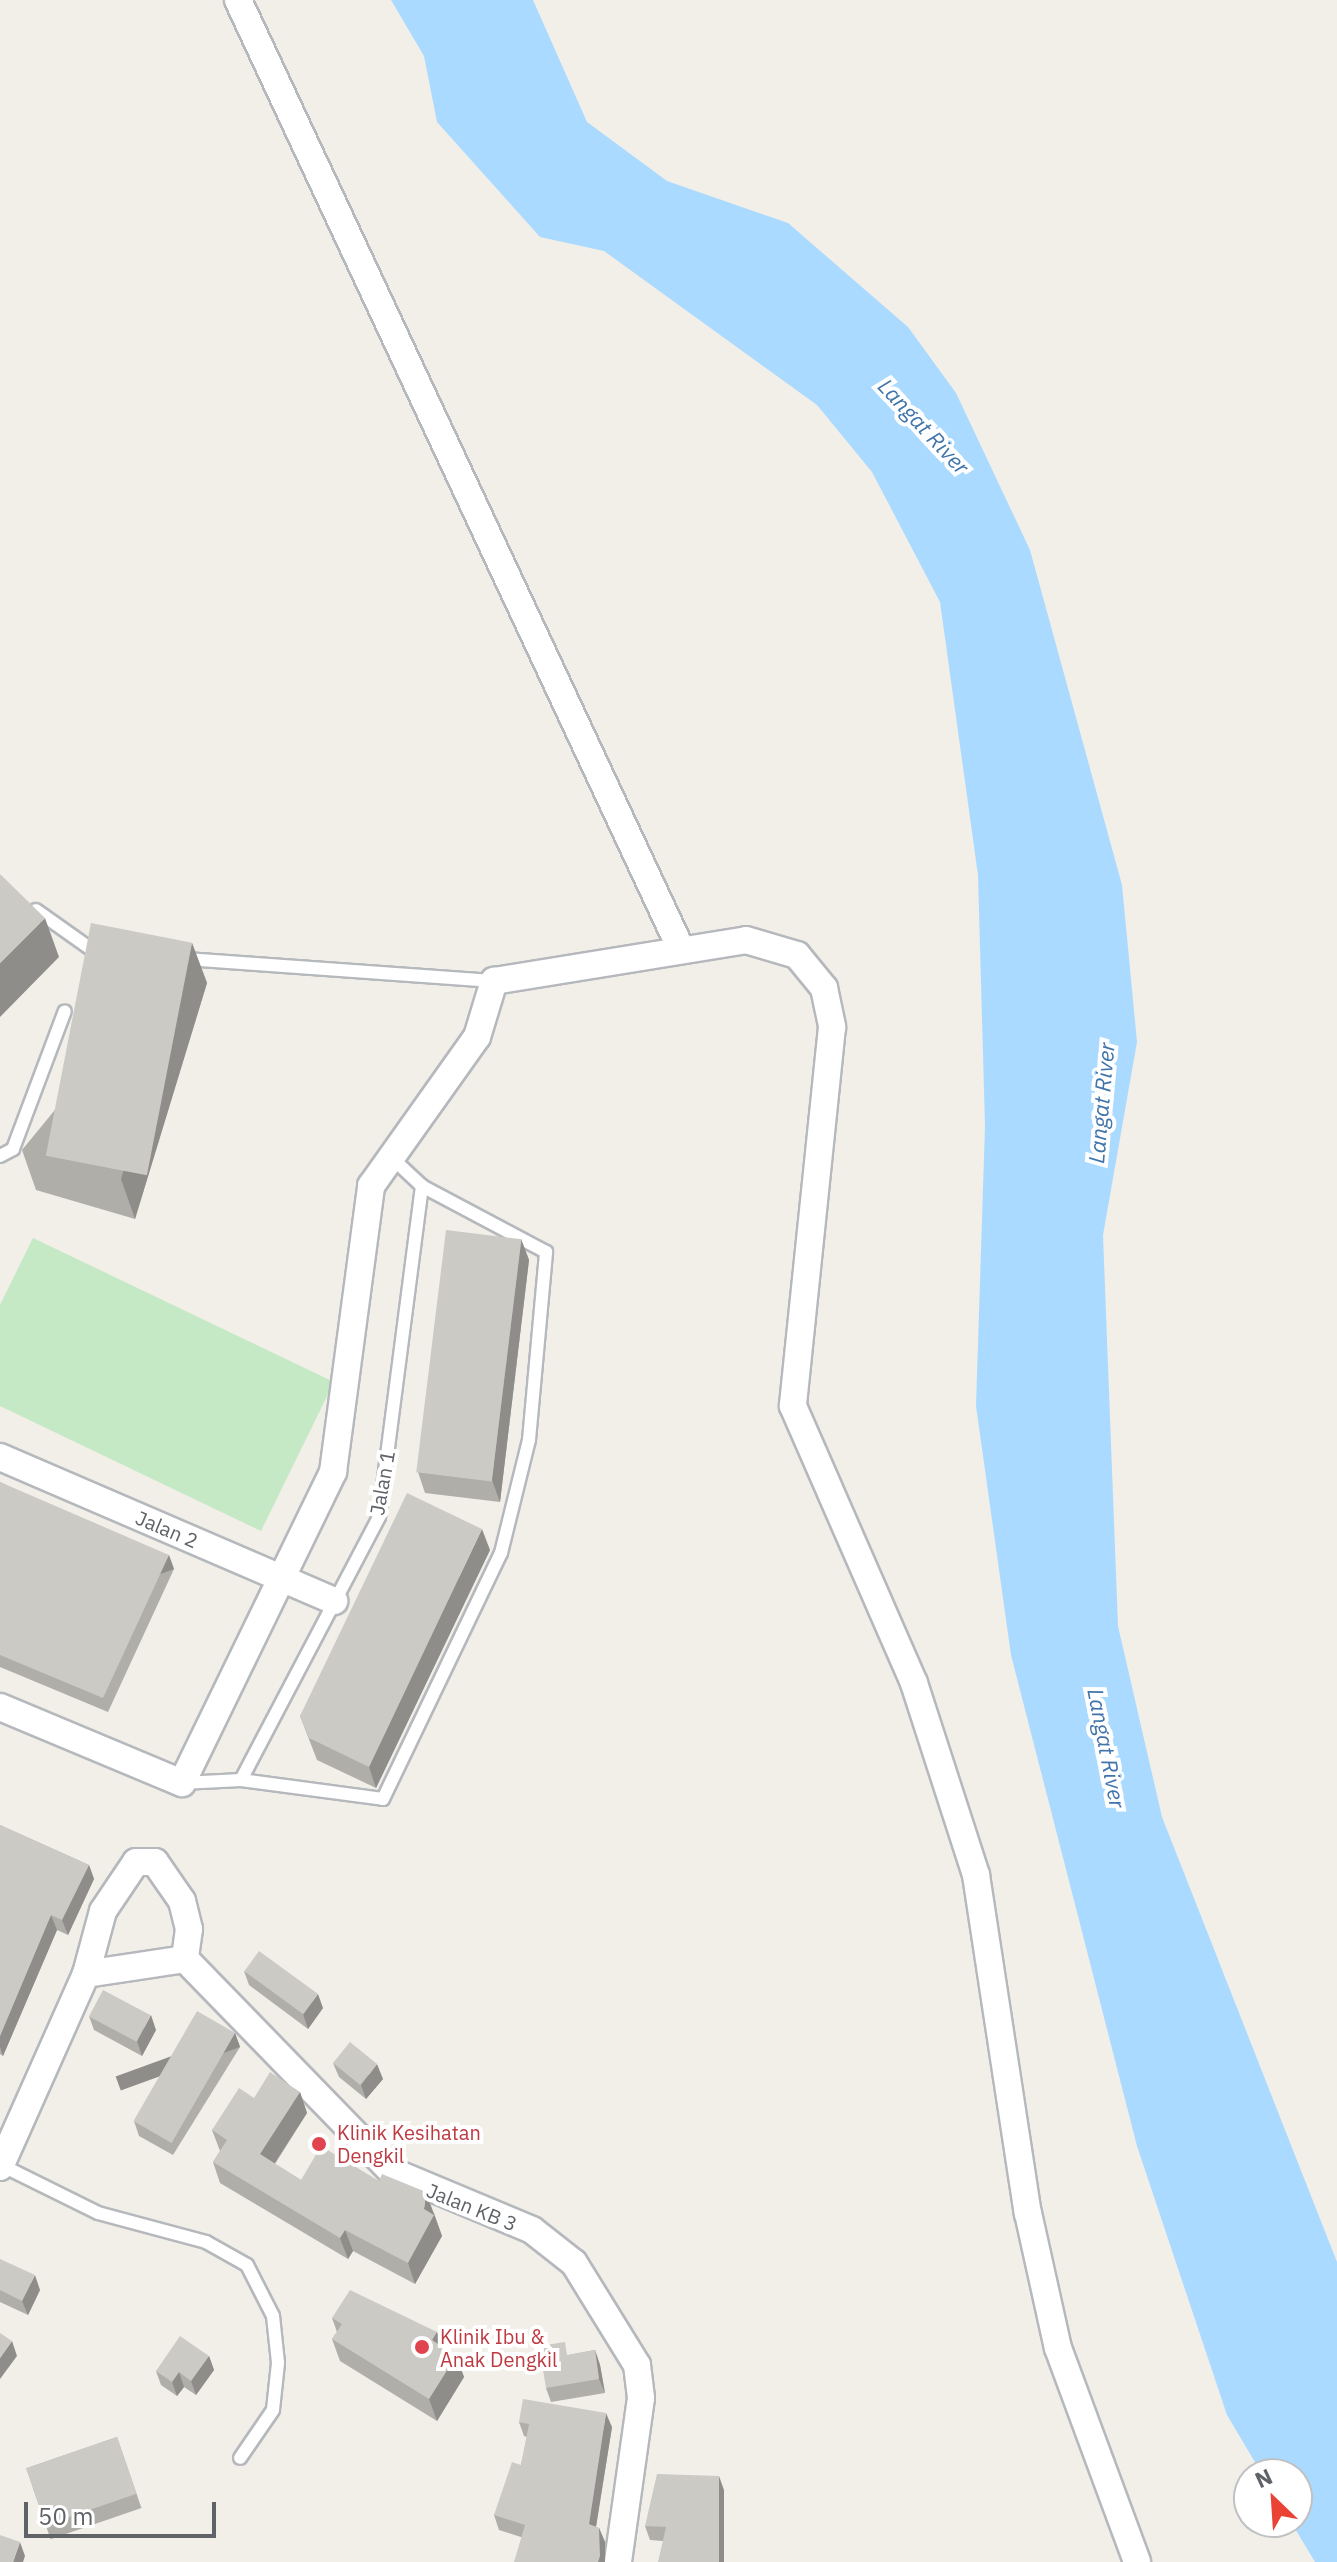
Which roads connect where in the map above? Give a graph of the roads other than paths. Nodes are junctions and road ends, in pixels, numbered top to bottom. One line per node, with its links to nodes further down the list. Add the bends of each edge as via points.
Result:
1 (238, 0): 3 (street)
2 (20, 894): 4 (lane)
3 (680, 947): 8 (street); 24 (street, via 746,940 772,947 797,955 824,988 831,1041 793,1406 914,1683 976,1875 1028,2213 1058,2348)
4 (88, 952): 5 (lane); 7 (lane)
5 (119, 954)
6 (166, 957): 8 (lane)
7 (82, 966)
8 (494, 981): 11 (street, via 477,1037)
9 (72, 994): 10 (lane, via 13,1149)
10 (0, 1156)
11 (391, 1157): 12 (lane); 14 (street, via 371,1186 333,1472)
12 (422, 1186): 15 (lane, Jalan 1, via 379,1517); 17 (lane, via 546,1252 529,1440 501,1553 383,1799)
13 (0, 1457): 14 (street, Jalan 2)
14 (278, 1577): 15 (street, Jalan 2); 18 (street)
15 (334, 1601): 17 (lane, Jalan 1)
16 (0, 1707): 18 (street)
17 (241, 1780): 18 (lane)
18 (182, 1783)
19 (185, 1959): 20 (street); 20 (street, via 189,1929 182,1901 155,1862 136,1862 103,1911); 23 (street, Jalan KB 3, via 391,2171 532,2230 574,2263 599,2296 637,2365 641,2398)
20 (86, 1974): 21 (street)
21 (0, 2166): 22 (lane, via 98,2213 206,2242 247,2265 273,2316 278,2363 273,2410)
22 (240, 2458)
23 (618, 2562)
24 (1137, 2562)

